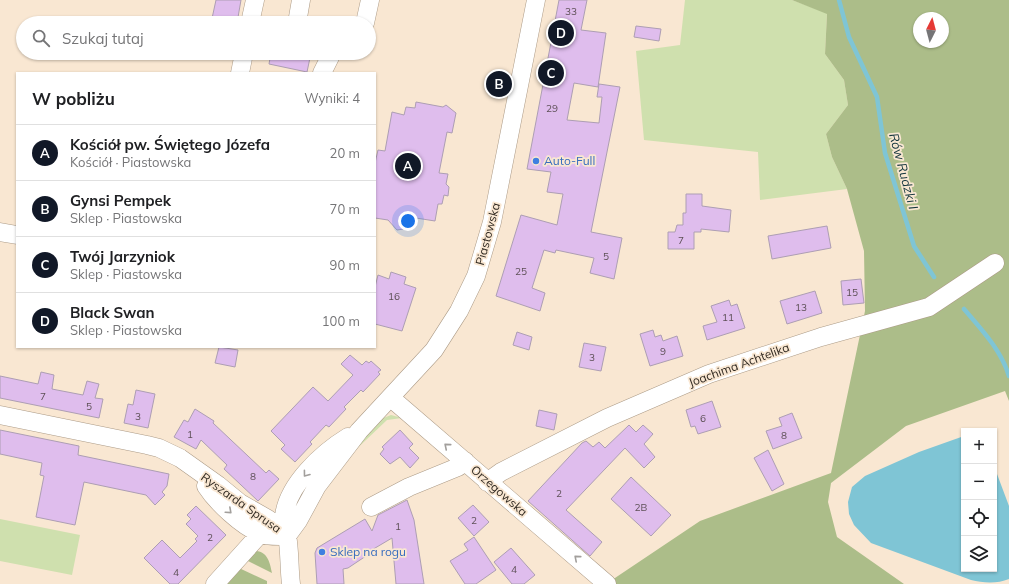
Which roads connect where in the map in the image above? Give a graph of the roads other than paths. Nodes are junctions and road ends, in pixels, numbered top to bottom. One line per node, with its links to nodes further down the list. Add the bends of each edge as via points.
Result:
1 (255, 0): 5 (street)
2 (301, 0): 6 (street)
3 (370, 0): 7 (street)
4 (536, 0): 15 (street, Piastowska, via 492,222 476,276 459,311 434,350)
5 (253, 16)
6 (298, 16)
7 (367, 16)
8 (243, 60): 10 (street)
9 (328, 60): 11 (street)
10 (240, 72)
11 (322, 72)
12 (0, 232): 13 (street)
13 (16, 235)
14 (995, 263): 19 (street, Joachima Achtelika, via 929,307 821,337 709,374 607,418 501,472)
15 (391, 398): 17 (street, Orzegowska, one-way to 15); 22 (street, Piastowska, via 359,431 317,486)
16 (0, 415): 18 (street, Ryszarda Sprusa, via 159,448 180,458)
17 (464, 461): 19 (street, Orzegowska); 20 (street, via 458,467)
18 (196, 470): 21 (street, Ryszarda Sprusa, one-way to 21, via 210,493 231,514); 22 (street, Ryszarda Sprusa, via 240,503 268,519)
19 (487, 482): 25 (street, Orzegowska, one-way to 19)
20 (371, 507)
21 (260, 534): 22 (street, Ryszarda Sprusa); 23 (street)
22 (287, 536): 24 (street)
23 (214, 584)
24 (290, 584)
25 (606, 584)

